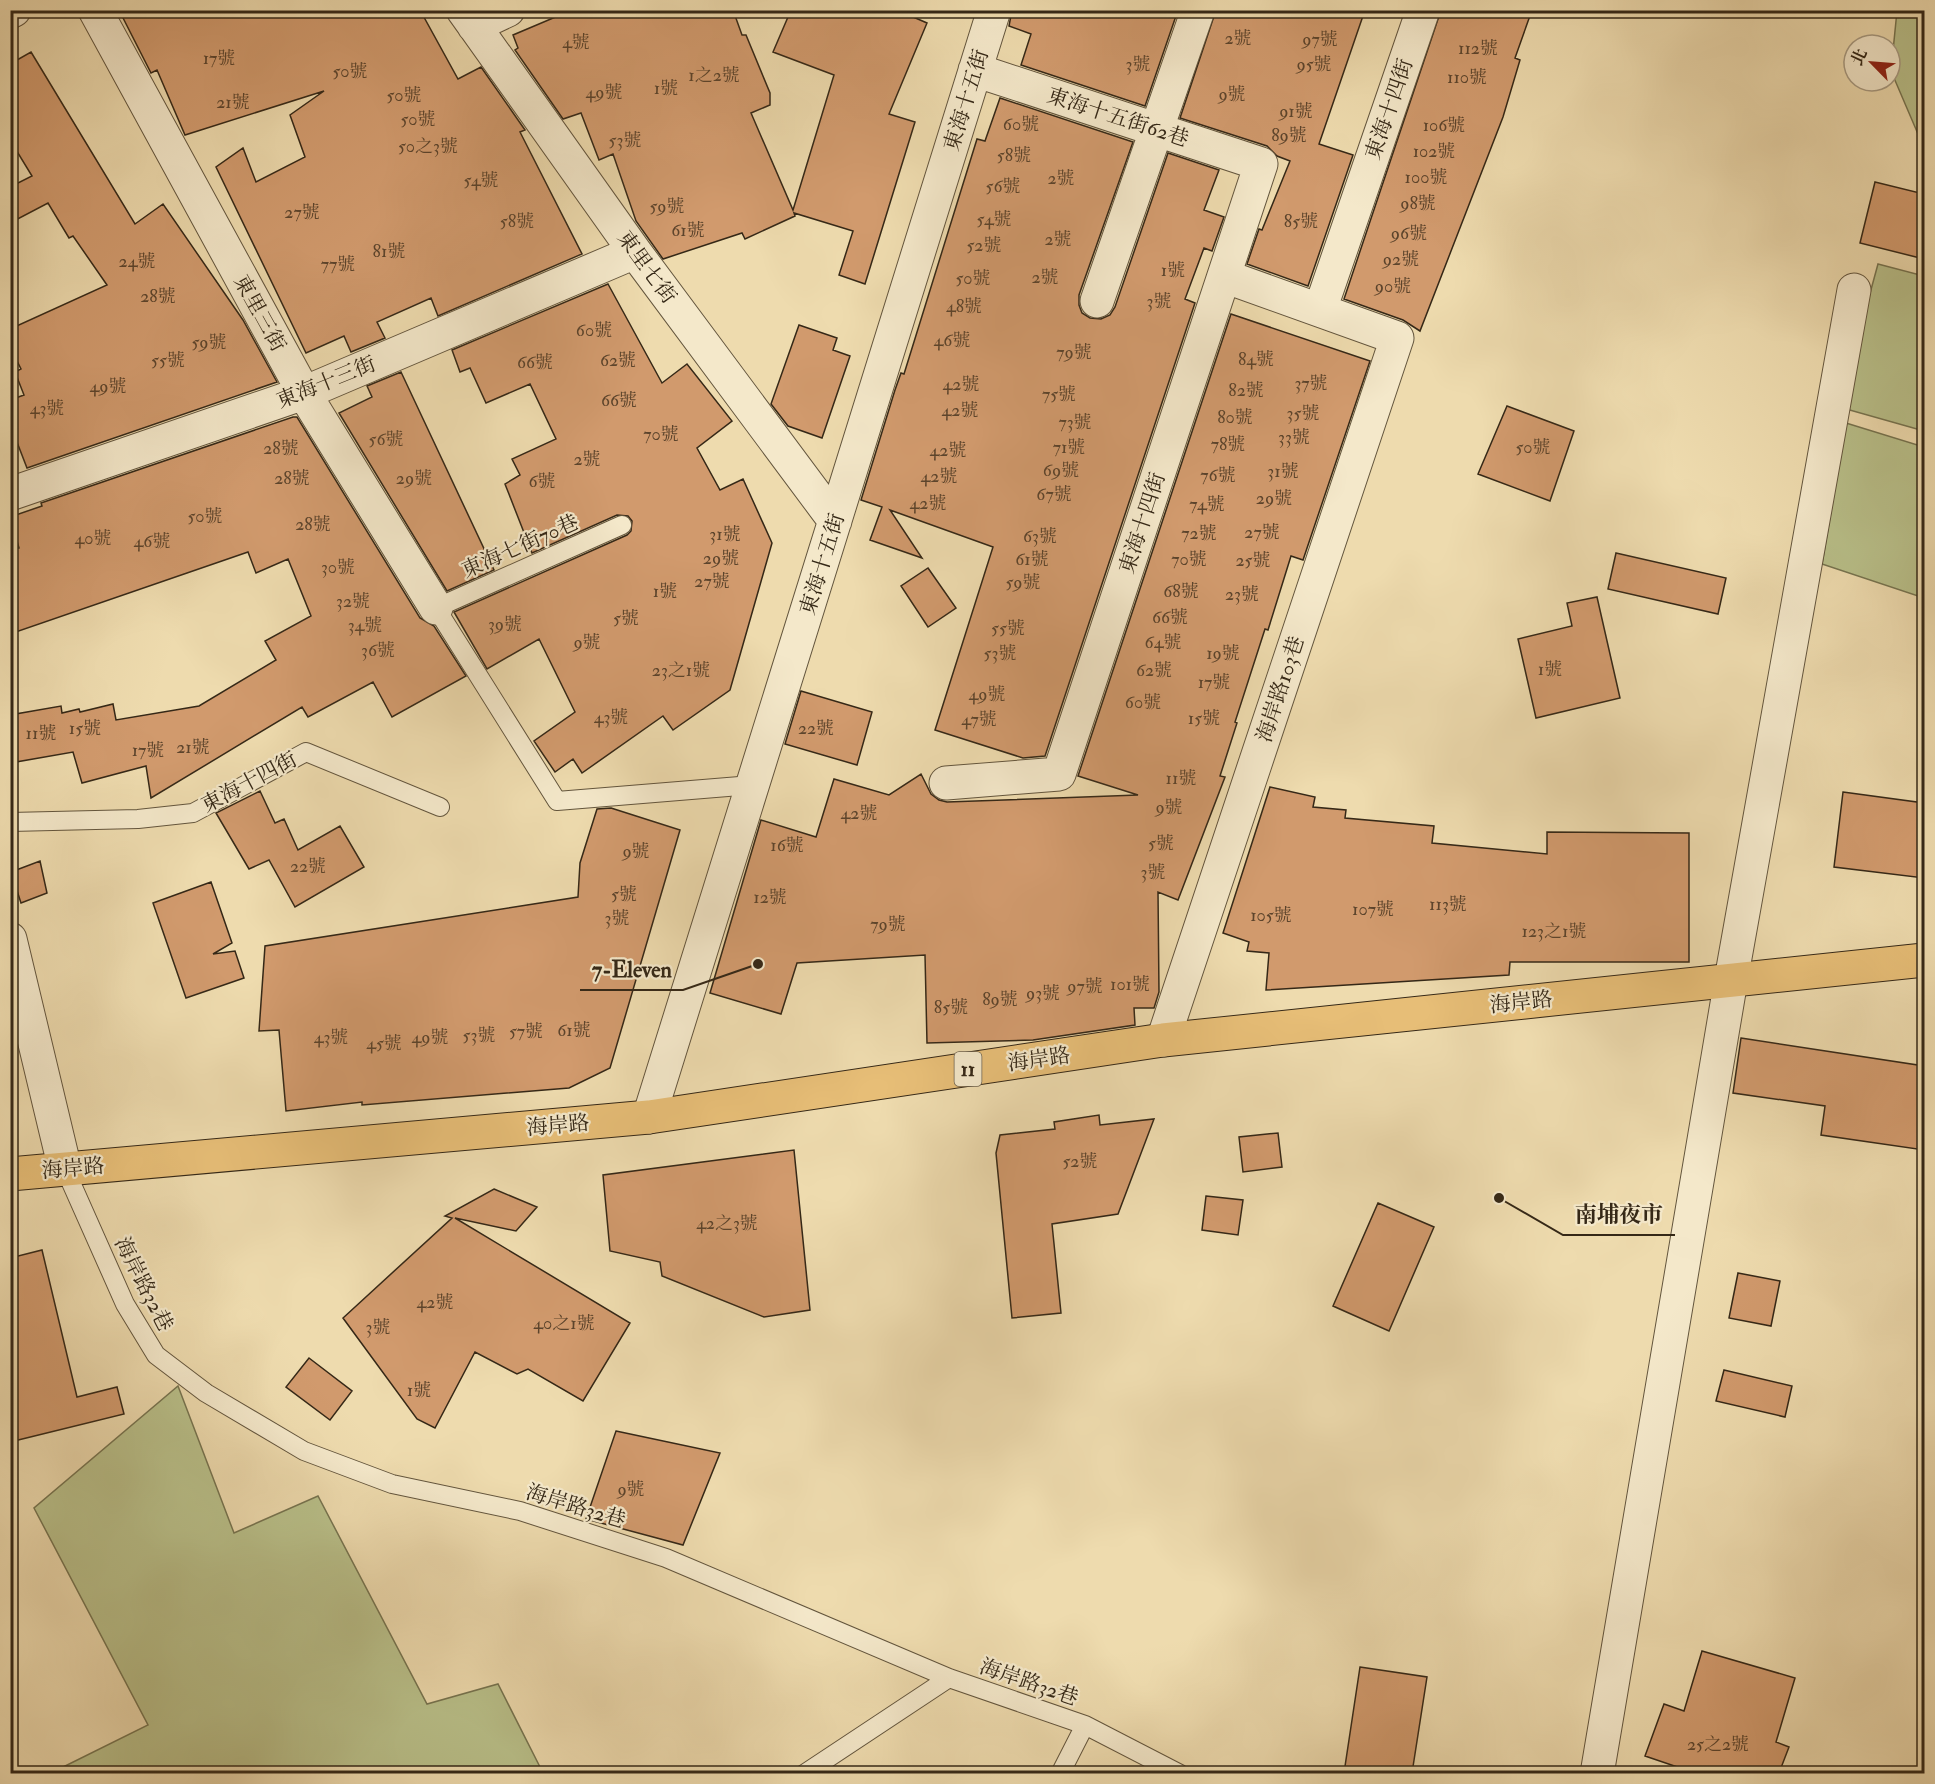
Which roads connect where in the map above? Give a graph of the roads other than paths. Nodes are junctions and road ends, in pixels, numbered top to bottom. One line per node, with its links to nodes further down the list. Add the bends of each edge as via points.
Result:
1 (94, 10): 15 (street, 東里三街)
2 (508, 10): 6 (street)
3 (994, 10): 7 (street, 東海十五街)
4 (1198, 10): 8 (street)
5 (1423, 10): 14 (street, 東海十四街)
6 (468, 18): 10 (street, 東里七街)
7 (975, 70): 8 (street, 東海十五街62巷); 17 (street, 東海十五街)
8 (1157, 130): 9 (street, 東海十五街62巷); 13 (street)
9 (1261, 164): 11 (street, 東海十四街)
10 (635, 252): 15 (street, 東海十三街); 17 (street, 東里七街)
11 (1224, 276): 14 (street); 20 (street, 東海十四街, via 1059,774)
12 (1854, 290): 26 (street)
13 (1097, 301)
14 (1320, 310): 27 (street, 海岸路103巷, via 1397,338)
15 (304, 393): 16 (street, 東海十三街); 19 (street, 東里三街)
16 (10, 494)
17 (835, 521): 21 (street, 東海十五街)
18 (622, 525): 19 (lane, 東海七街70巷)
19 (436, 608): 21 (lane, via 557,801)
20 (946, 783)
21 (752, 785): 28 (street, 東海十五街)
22 (440, 807): 23 (lane, 東海十四街, via 306,752 193,813 138,819)
23 (10, 822)
24 (10, 939): 29 (street)
25 (1924, 960): 26 (main road, 海岸路 / 11)
26 (1731, 980): 27 (main road, 海岸路 / 11); 37 (street)
27 (1163, 1040): 28 (main road, 海岸路 / 11)
28 (649, 1117): 29 (main road, 海岸路 / 11)
29 (65, 1169): 30 (main road, 海岸路 / 11); 31 (lane, 海岸路32巷, via 125,1305 156,1355 206,1393 294,1445 392,1484 520,1511 666,1558)
30 (10, 1174)
31 (948, 1678): 32 (lane, 海岸路32巷); 34 (lane)
32 (1085, 1725): 33 (lane, 海岸路32巷); 35 (lane)
33 (1153, 1768): 36 (lane, 海岸路32巷)
34 (804, 1773)
35 (1060, 1773)
36 (1180, 1773)
37 (1598, 1773)

